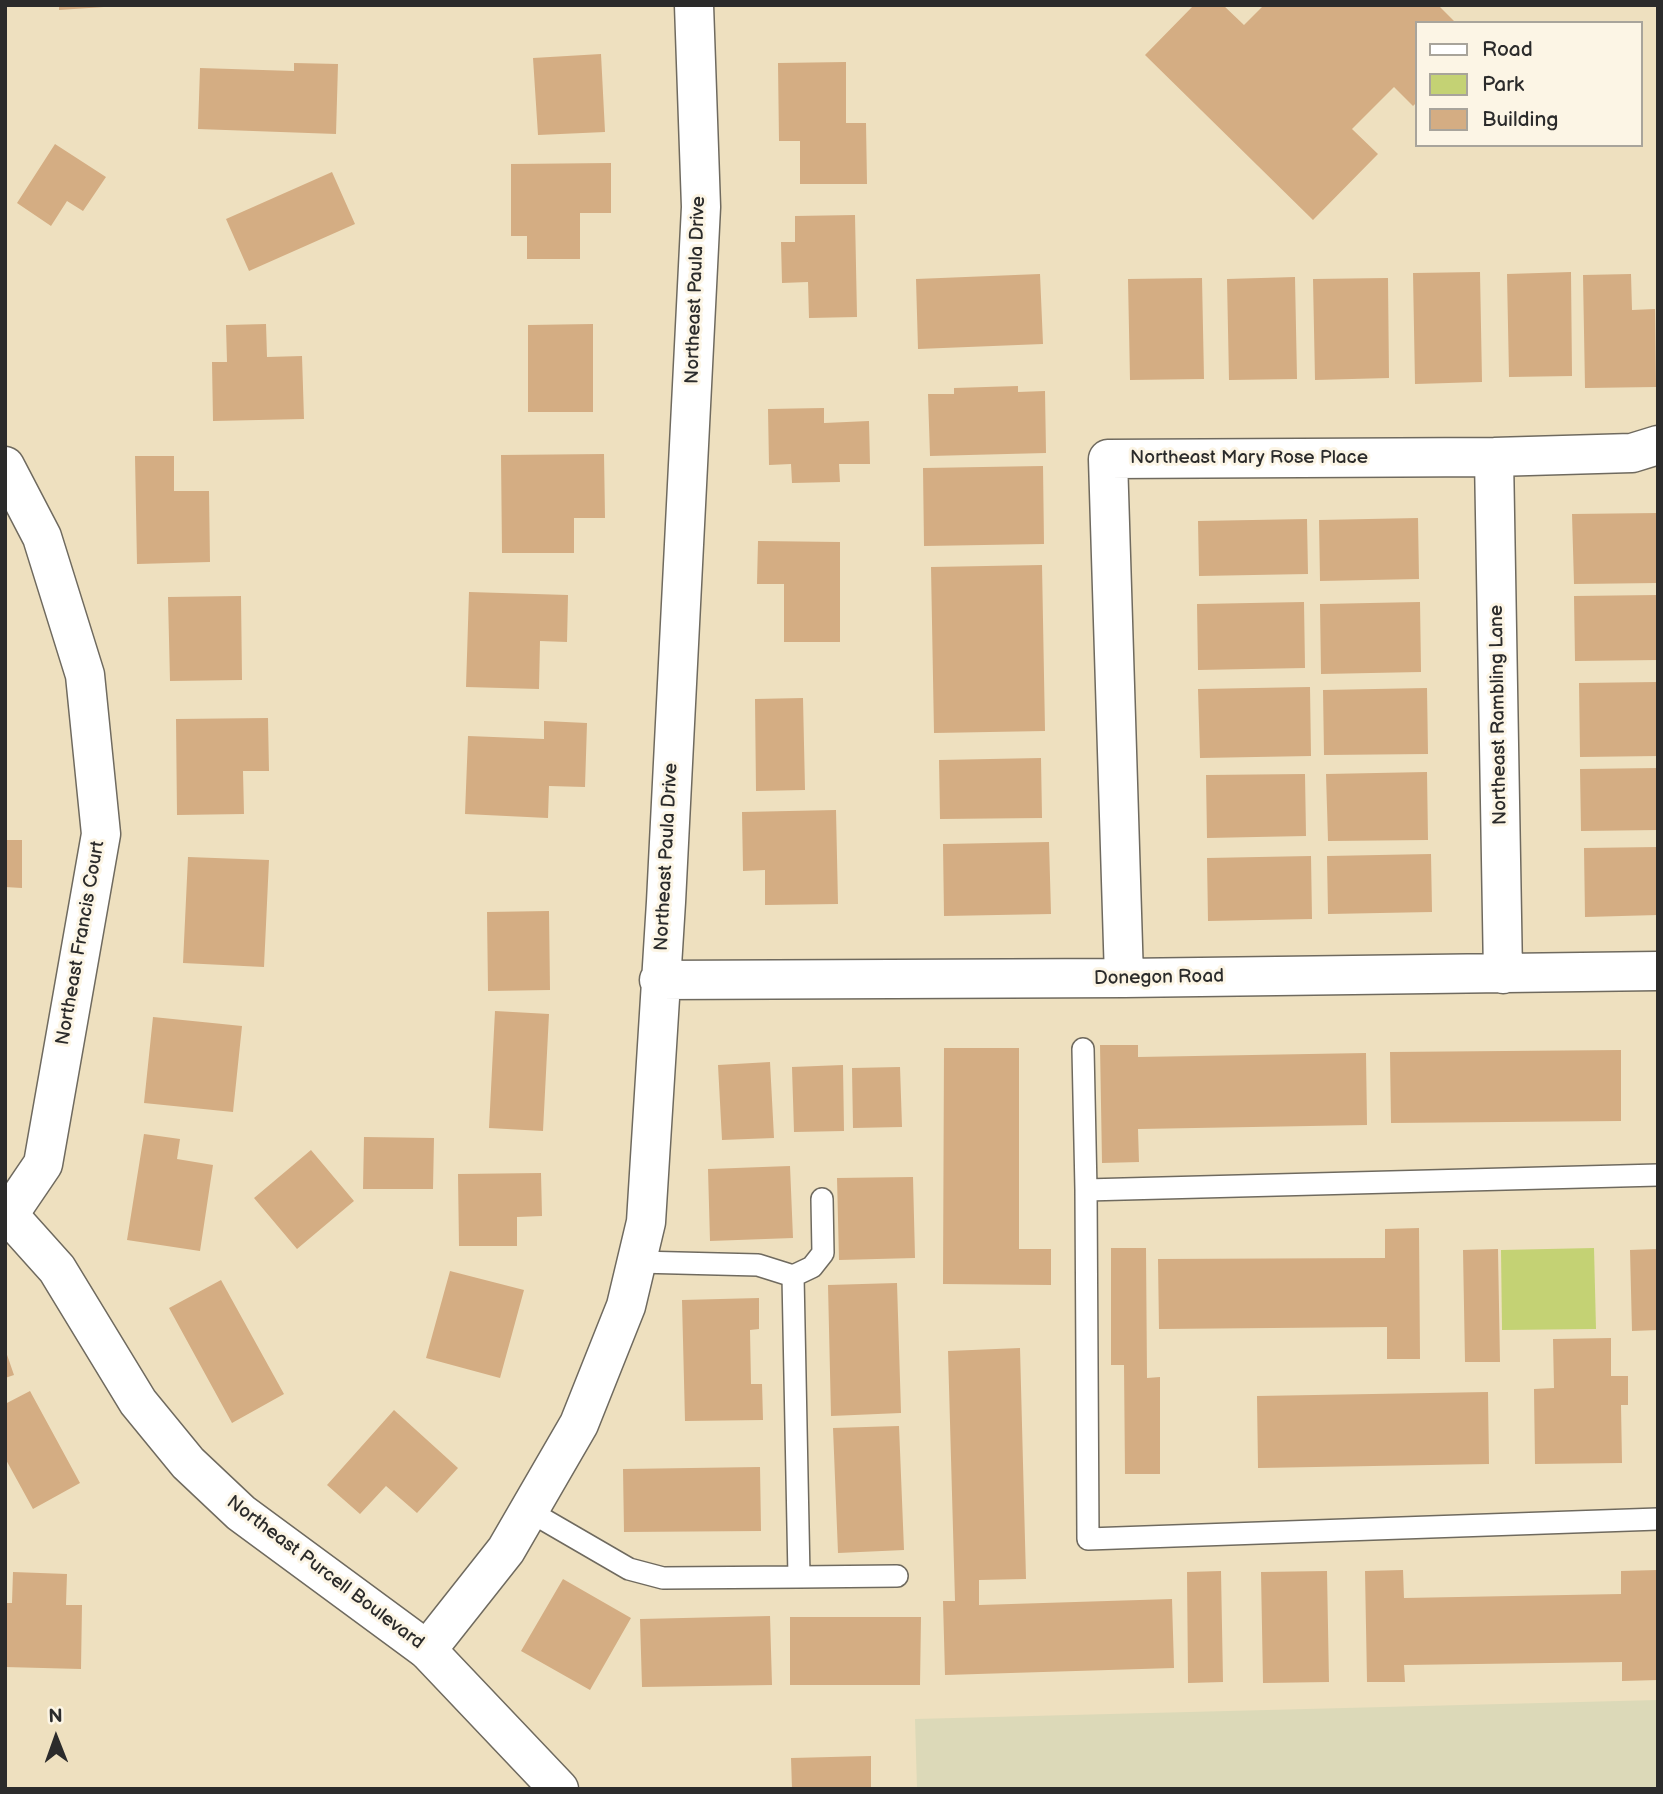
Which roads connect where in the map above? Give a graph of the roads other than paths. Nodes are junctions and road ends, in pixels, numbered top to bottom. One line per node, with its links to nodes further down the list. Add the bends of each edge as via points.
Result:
1 (694, 5): 8 (street, Northeast Paula Drive, via 701,207)
2 (1658, 445): 3 (street, Northeast Mary Rose Place, via 1632,453)
3 (1494, 457): 6 (street, Northeast Rambling Lane); 7 (street, Northeast Mary Rose Place, via 1108,459)
4 (5, 466): 13 (street, Northeast Francis Court, via 42,537 85,675 100,834 43,1164)
5 (1658, 971): 6 (street, Donegon Road)
6 (1503, 974): 7 (street, Donegon Road)
7 (1124, 978): 8 (street, Donegon Road)
8 (659, 980): 14 (street, Northeast Paula Drive, via 646,1222)
9 (1083, 1049): 11 (lane)
10 (1658, 1175): 11 (lane)
11 (1086, 1190): 17 (lane, via 1088,1539)
12 (822, 1199): 15 (lane, via 823,1253 812,1266)
13 (7, 1215): 20 (street, Northeast Purcell Boulevard, via 57,1269 138,1402 188,1463 241,1513)
14 (638, 1262): 15 (lane, via 758,1265); 16 (street, Northeast Paula Drive, via 626,1307 579,1424)
15 (793, 1276): 19 (lane)
16 (529, 1511): 19 (lane, via 629,1569 663,1578); 20 (street, Northeast Paula Drive, via 506,1550)
17 (1658, 1519)
18 (897, 1576): 19 (lane)
19 (799, 1577)
20 (427, 1650): 21 (street, Northeast Purcell Boulevard)
21 (559, 1789)

